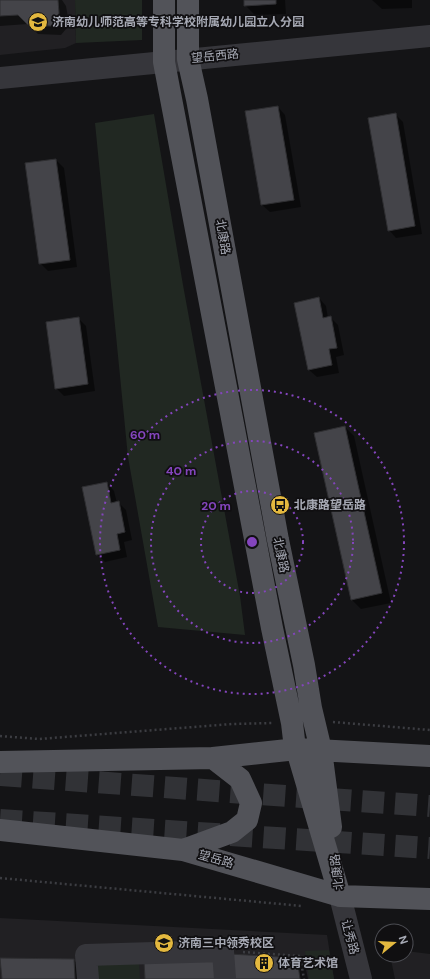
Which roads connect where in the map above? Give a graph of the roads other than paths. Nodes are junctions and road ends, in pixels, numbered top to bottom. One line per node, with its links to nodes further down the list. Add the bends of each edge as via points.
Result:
1 (164, 0): 5 (main road, 北康路)
2 (188, 0): 4 (main road, 北康路)
3 (430, 36): 4 (street, 望岳西路)
4 (188, 59): 5 (street, 望岳西路); 8 (main road, 北康路, via 278,540)
5 (164, 62): 6 (street, 望岳西路); 7 (main road, 北康路)
6 (0, 78)
7 (297, 749): 8 (main road); 10 (main road); 14 (main road, 北康路)
8 (321, 750): 9 (main road); 14 (main road, 北康路)
9 (430, 756)
10 (213, 758): 11 (main road); 13 (main road, via 240,779 251,803 247,820 232,832)
11 (0, 762)
12 (0, 830): 13 (main road, 望岳路)
13 (183, 850): 14 (main road, 望岳路)
14 (340, 896): 15 (main road, 望岳路); 18 (street, 让秀路)
15 (430, 899)
16 (88, 979): 17 (street, via 86,955 223,951)
17 (225, 979)
18 (361, 979)

